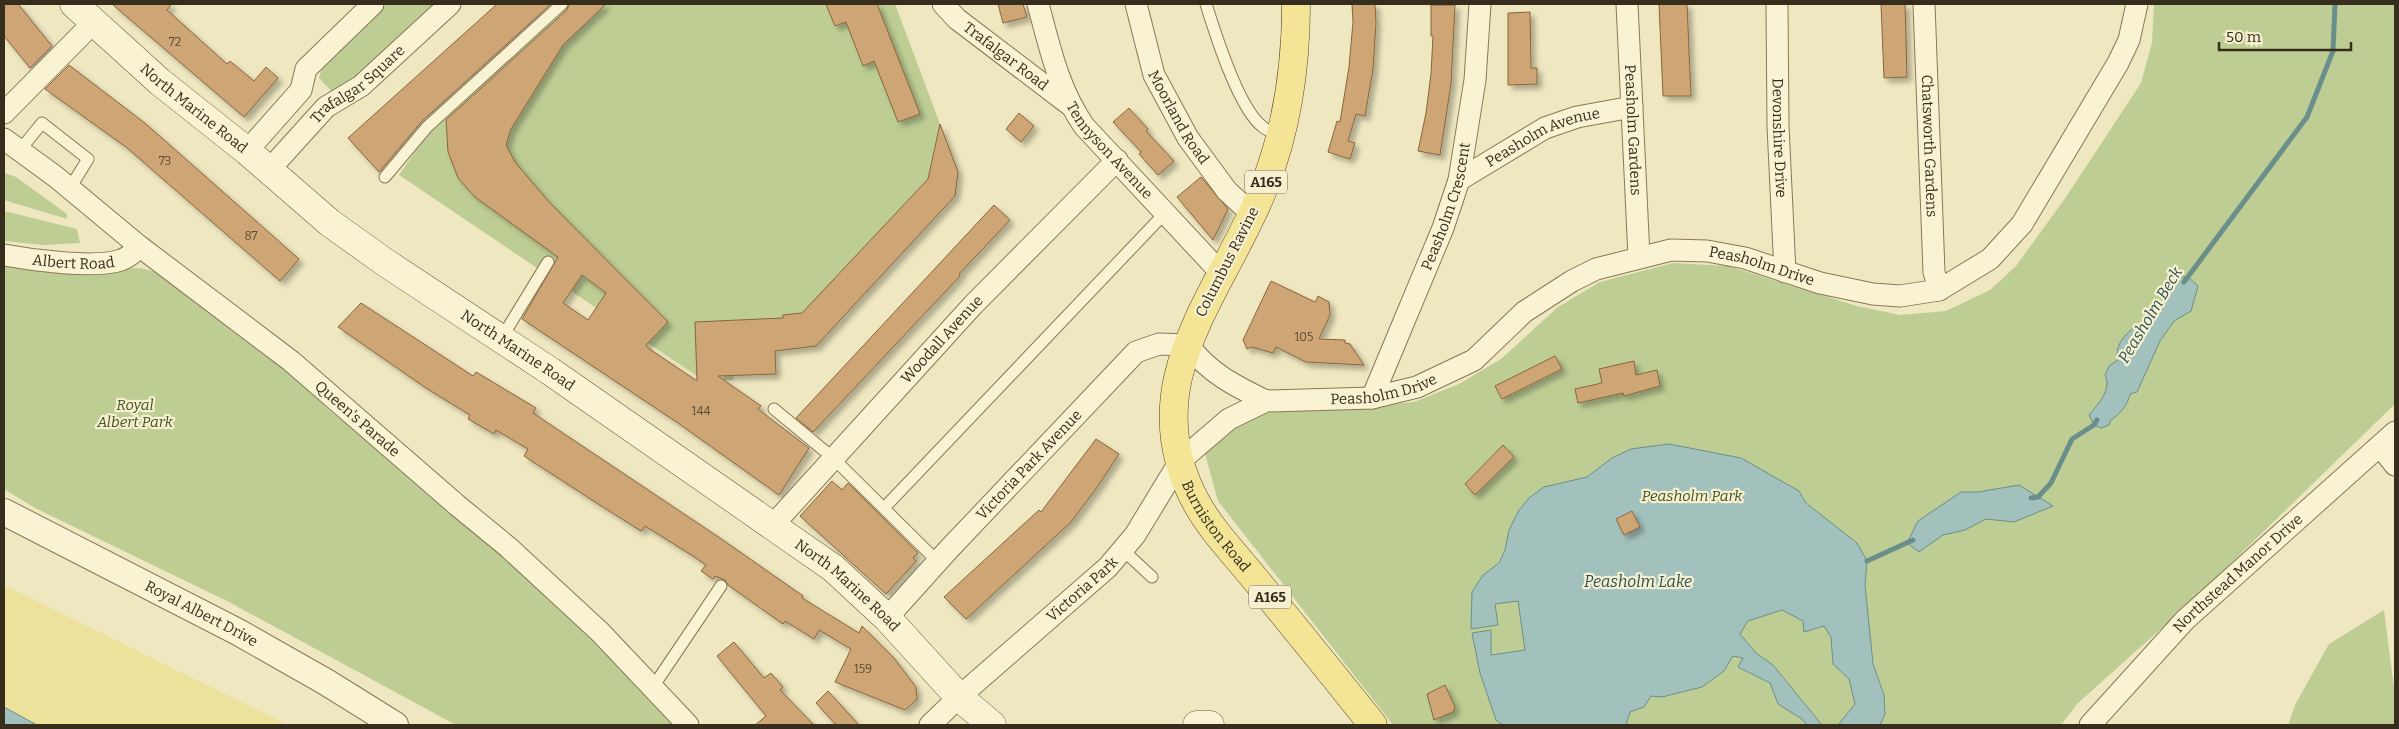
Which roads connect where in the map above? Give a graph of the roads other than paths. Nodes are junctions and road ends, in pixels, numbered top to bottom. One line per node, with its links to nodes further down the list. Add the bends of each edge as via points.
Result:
1 (74, 4): 15 (main road, North Marine Road)
2 (373, 4): 21 (street, Trafalgar Square, via 306,69 301,90)
3 (450, 4): 23 (street, Trafalgar Square, via 361,86 326,107)
4 (562, 4): 24 (lane, via 427,127)
5 (943, 4): 16 (street, Trafalgar Road, via 957,19)
6 (1038, 4): 16 (street, Tennyson Avenue, via 1055,66)
7 (1136, 4): 28 (street, Moorland Road, via 1154,75 1188,138 1227,191)
8 (1206, 4): 19 (lane, via 1218,41 1249,111 1262,127)
9 (1296, 4): 19 (main road, Columbus Ravine / A165, via 1294,66)
10 (1480, 4): 25 (street, Peasholm Crescent, via 1475,80)
11 (1627, 4): 17 (street, Peasholm Gardens)
12 (1778, 4): 33 (street, Devonshire Drive, via 1778,126)
13 (1924, 4): 35 (street, Chatsworth Gardens, via 1934,272)
14 (2137, 4): 35 (street, Peasholm Drive, via 2129,40 2118,63 2022,224 1990,259)
15 (93, 23): 18 (street); 21 (main road, North Marine Road)
16 (1072, 106): 22 (street, Tennyson Avenue, via 1084,126)
17 (1632, 107): 25 (street, Peasholm Avenue, via 1576,117 1546,128); 31 (street, Peasholm Gardens)
18 (4, 114)
19 (1281, 135): 28 (main road, Columbus Ravine / A165)
20 (12, 145): 26 (street, Queen's Parade); 26 (lane, via 42,123 88,159)
21 (248, 152): 23 (main road, North Marine Road)
22 (1117, 160): 27 (street, Tennyson Avenue); 42 (street, Woodall Avenue, via 973,305)
23 (269, 170): 36 (main road, North Marine Road, via 330,224)
24 (385, 177)
25 (1459, 180): 38 (street, Peasholm Crescent, via 1443,228)
26 (70, 188): 29 (street, Queen's Parade)
27 (1166, 212): 34 (street, Tennyson Avenue); 45 (lane)
28 (1252, 214): 34 (main road, Columbus Ravine / A165)
29 (139, 246): 30 (street, Albert Road, via 133,254 118,261 72,263); 53 (street, Queen's Parade, via 292,361 508,547 600,632)
30 (4, 255)
31 (1639, 257): 33 (street, Peasholm Drive, via 1671,250 1707,251 1745,258); 38 (street, Peasholm Drive, via 1596,269 1572,281 1524,312 1490,346 1458,369 1417,387)
32 (548, 262): 36 (lane)
33 (1785, 272): 35 (street, Peasholm Drive, via 1873,294 1900,296)
34 (1222, 274): 37 (main road, Columbus Ravine / A165, via 1200,312)
35 (1939, 290)
36 (501, 339): 47 (main road, North Marine Road)
37 (1188, 345): 39 (street, Peasholm Drive, via 1218,377); 43 (main road, Burniston Road / A165, via 1176,383 1174,402); 49 (street, Victoria Park Avenue, via 1159,344 1136,352)
38 (1372, 398): 39 (street, Peasholm Drive)
39 (1266, 401): 43 (street, Peasholm Drive, via 1229,418)
40 (774, 409): 42 (lane)
41 (2388, 439): 44 (street); 55 (street, Northstead Manor Drive, via 2184,620)
42 (832, 457): 45 (lane); 47 (street, Woodall Avenue)
43 (1180, 461): 48 (street, Victoria Park); 62 (main road, Burniston Road / A165, via 1196,502 1208,521)
44 (2395, 465)
45 (885, 507): 49 (lane)
46 (4, 512): 56 (street, Royal Albert Drive, via 238,632)
47 (773, 525): 52 (main road, North Marine Road, via 833,568)
48 (1124, 550): 50 (lane); 54 (street, Victoria Park, via 1079,595)
49 (937, 561): 52 (street, Victoria Park Avenue)
50 (1152, 577)
51 (721, 586): 53 (lane)
52 (887, 618): 54 (main road, North Marine Road)
53 (653, 687): 57 (street, Queen's Parade)
54 (959, 697): 58 (street); 59 (main road, North Marine Road)
55 (2093, 724)
56 (394, 725)
57 (688, 725)
58 (930, 725)
59 (992, 725)
60 (1197, 725): 61 (main road)
61 (1210, 725)
62 (1373, 725)

